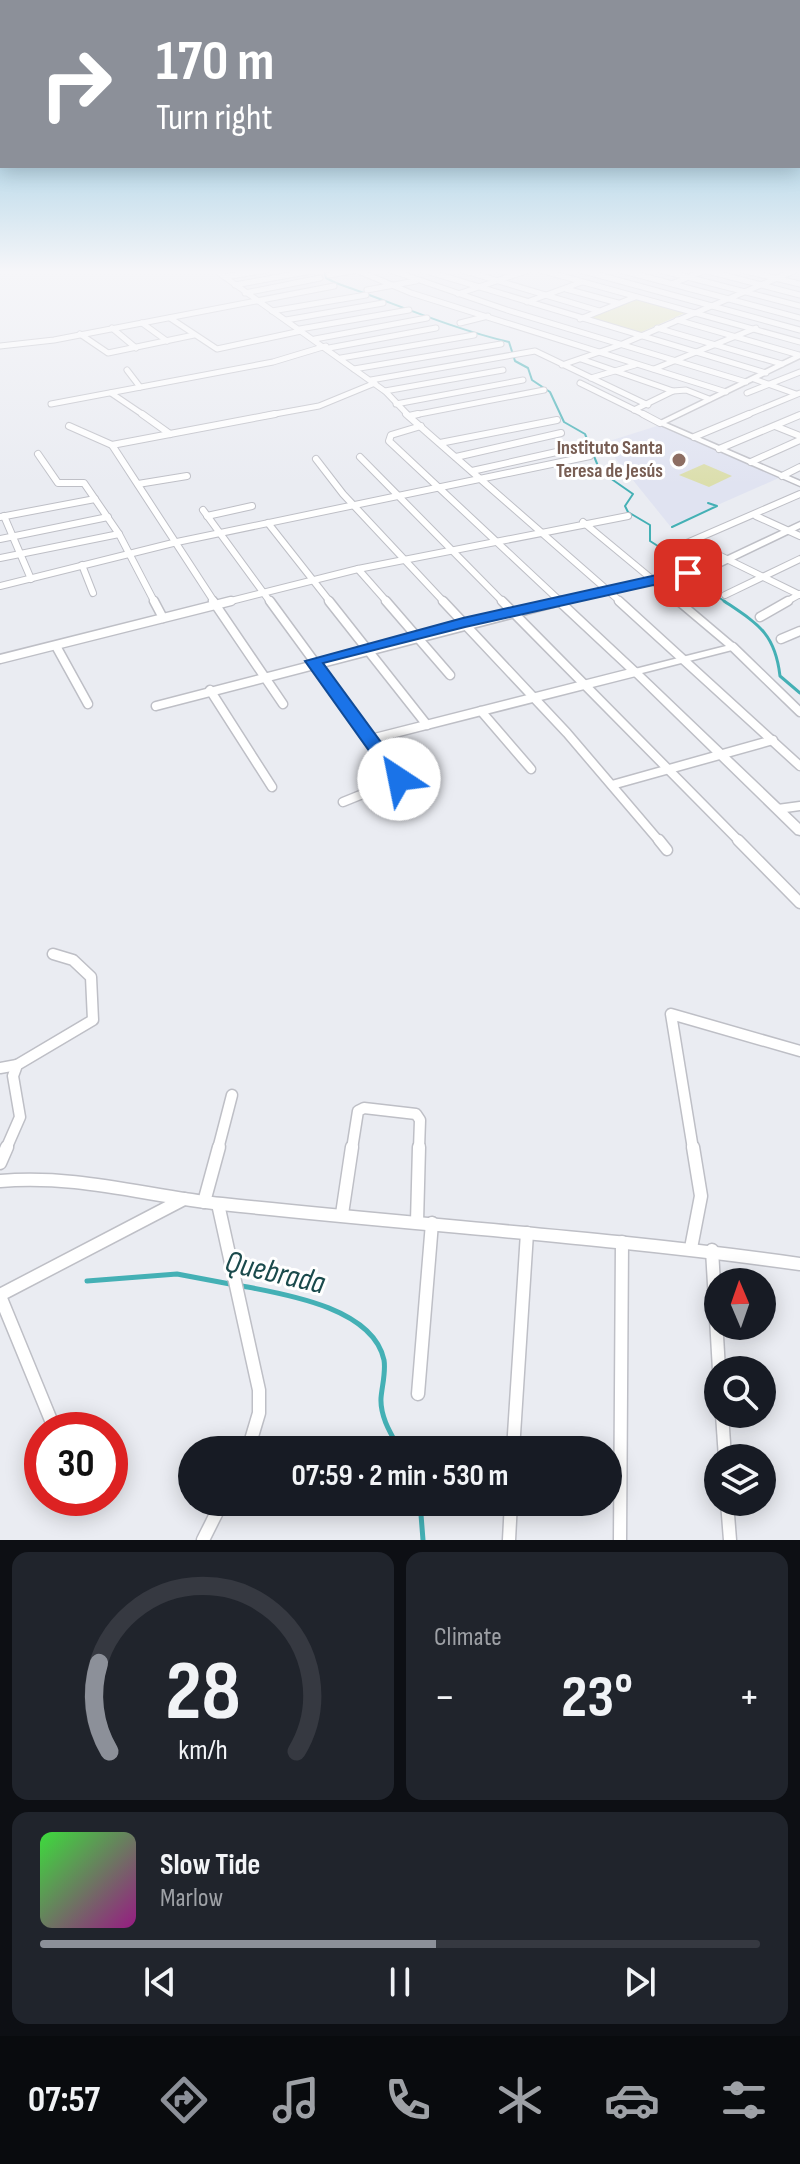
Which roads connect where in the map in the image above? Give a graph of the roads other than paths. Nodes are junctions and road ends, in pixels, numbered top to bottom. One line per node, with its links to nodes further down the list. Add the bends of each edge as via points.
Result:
1 (28, 342): 20 (street)
2 (92, 342): 22 (street, via 108,353)
3 (129, 342): 22 (street)
4 (163, 342): 22 (street)
5 (205, 342): 6 (street, via 217,349)
6 (248, 342)
7 (319, 342): 21 (street)
8 (357, 342): 21 (street)
9 (434, 342): 26 (street)
10 (566, 342): 23 (street)
11 (610, 342): 18 (street)
12 (627, 342): 18 (street)
13 (659, 342): 24 (street)
14 (705, 342): 19 (street)
15 (725, 342): 19 (street)
16 (749, 342): 25 (street)
17 (501, 344): 32 (street)
18 (620, 345): 23 (street); 28 (street)
19 (716, 345): 24 (street); 29 (street)
20 (0, 346)
21 (328, 347): 26 (street); 44 (street)
22 (136, 348)
23 (598, 352): 27 (street); 31 (street)
24 (698, 353): 28 (street); 38 (street)
25 (799, 357): 29 (street)
26 (341, 358): 32 (street)
27 (581, 359): 30 (street); 36 (street)
28 (677, 361): 33 (street); 41 (street)
29 (782, 364): 38 (street)
30 (562, 365): 39 (street); 42 (street, via 540,352 514,354)
31 (636, 365): 33 (street); 36 (street)
32 (354, 369): 42 (street)
33 (654, 369): 48 (street)
34 (127, 370): 44 (street)
35 (503, 370): 46 (street)
36 (614, 371): 39 (street); 47 (street)
37 (800, 372): 43 (street)
38 (766, 373): 41 (street)
39 (591, 378): 55 (street); 56 (street, via 580,383)
40 (523, 380): 54 (street)
41 (750, 381): 43 (street); 48 (street)
42 (373, 382): 46 (street); 65 (street, via 319,406)
43 (769, 384): 50 (street); 51 (street)
44 (140, 387): 49 (street)
45 (544, 390): 58 (street)
46 (385, 391): 54 (street)
47 (673, 391): 52 (street); 55 (street)
48 (726, 392): 52 (street)
49 (111, 393): 53 (street); 65 (street)
50 (747, 393)
51 (799, 394): 66 (street)
52 (709, 399): 60 (street)
53 (51, 404)
54 (396, 404): 58 (street)
55 (648, 405): 56 (street)
56 (634, 410): 60 (street)
57 (800, 415): 63 (street)
58 (409, 416): 62 (street)
59 (557, 420): 68 (street)
60 (660, 423): 66 (street)
61 (69, 426): 69 (street)
62 (421, 426): 68 (street); 85 (street, via 391,435 389,441)
63 (774, 426): 67 (street); 71 (street)
64 (561, 433): 75 (street)
65 (170, 434): 69 (street)
66 (694, 437): 71 (street)
67 (800, 438): 77 (street)
68 (440, 443): 75 (street)
69 (112, 445): 83 (street)
70 (579, 447): 79 (street)
71 (719, 449): 77 (street)
72 (38, 454): 88 (street, via 58,483 84,483)
73 (590, 456): 82 (street)
74 (360, 457): 87 (street)
75 (456, 457): 79 (street)
76 (316, 459): 89 (street)
77 (751, 462): 81 (street)
78 (800, 467): 81 (street)
79 (472, 471): 82 (street)
80 (187, 476): 83 (street)
81 (782, 476): 84 (street)
82 (481, 479): 85 (street); 99 (street)
83 (138, 484): 106 (street)
84 (800, 484)
85 (440, 487): 87 (street); 105 (street)
86 (800, 494): 93 (street)
87 (398, 496): 89 (street); 109 (street)
88 (95, 499): 91 (street); 94 (street)
89 (355, 505): 96 (street); 114 (street)
90 (252, 506): 100 (street, via 205,513)
91 (2, 516): 102 (street)
92 (628, 516): 95 (street)
93 (756, 516): 98 (street); 107 (street)
94 (108, 517): 101 (street); 102 (street)
95 (583, 522): 99 (street); 121 (street)
96 (268, 523): 100 (street); 120 (street)
97 (800, 525): 98 (street)
98 (789, 530): 103 (street); 115 (street)
99 (540, 531): 105 (street); 123 (street)
100 (219, 533): 106 (street); 124 (street)
101 (119, 534): 110 (street); 111 (street)
102 (12, 536): 104 (street); 111 (street)
103 (800, 536)
104 (0, 539)
105 (496, 540): 109 (street); 128 (street)
106 (177, 542): 110 (street); 129 (street)
107 (692, 542): 108 (street); 115 (street)
108 (673, 549)
109 (451, 550): 114 (street); 130 (street)
110 (129, 553): 116 (street); 132 (street)
111 (20, 554): 112 (street); 119 (street)
112 (0, 558)
113 (800, 559): 118 (street)
114 (405, 560): 117 (street); 133 (street)
115 (729, 560): 118 (street); 121 (street)
116 (82, 565): 119 (street); 125 (street)
117 (358, 569): 120 (street); 135 (street)
118 (765, 578): 126 (street); 127 (street)
119 (31, 579): 122 (street)
120 (312, 580): 124 (street); 138 (street)
121 (653, 580): 123 (street); 139 (street)
122 (0, 586)
123 (607, 590): 128 (street); 141 (street)
124 (263, 592): 129 (street); 142 (street)
125 (93, 593)
126 (725, 595)
127 (800, 595): 131 (street)
128 (560, 601): 130 (street); 143 (street)
129 (213, 605): 132 (street); 144 (street)
130 (512, 611): 133 (street); 146 (street)
131 (760, 617)
132 (163, 618): 137 (street)
133 (463, 622): 135 (street); 148 (street)
134 (800, 631): 136 (street)
135 (415, 635): 138 (street); 145 (street)
136 (781, 639)
137 (56, 646): 140 (street); 149 (street)
138 (365, 647): 142 (street); 154 (street)
139 (733, 647): 141 (street); 153 (street)
140 (0, 659)
141 (685, 659): 143 (street); 156 (street)
142 (313, 661): 144 (street); 155 (street)
143 (635, 672): 146 (street); 157 (street)
144 (261, 674): 147 (street); 150 (street)
145 (450, 675)
146 (585, 684): 148 (street); 160 (street)
147 (210, 690): 151 (street); 162 (street)
148 (534, 698): 152 (street); 161 (street)
149 (88, 704)
150 (283, 704)
151 (156, 706)
152 (481, 711): 154 (street); 159 (street)
153 (800, 712)
154 (427, 725): 155 (street)
155 (371, 739): 163 (street, via 399,779)
156 (773, 740): 157 (street); 158 (street)
157 (721, 755): 160 (street); 165 (street)
158 (800, 766)
159 (531, 769)
160 (667, 770): 161 (street); 168 (street)
161 (612, 785): 167 (street)
162 (272, 787)
163 (343, 802)
164 (800, 806): 165 (street)
165 (778, 809): 166 (street)
166 (800, 831)
167 (667, 850)
168 (800, 903)
169 (53, 954): 171 (street, via 73,960 91,977 93,1020)
170 (800, 1051): 183 (street, via 671,1014 701,1196)
171 (17, 1065): 172 (street); 174 (street, via 13,1076 20,1117)
172 (0, 1068)
173 (232, 1095): 177 (street)
174 (0, 1163)
175 (0, 1181): 176 (street, via 36,1177)
176 (185, 1198): 177 (street); 186 (street)
177 (211, 1203): 178 (street); 190 (street, via 259,1390)
178 (342, 1214): 179 (street); 179 (street, via 358,1111 364,1108 416,1114 420,1120)
179 (417, 1222): 180 (street)
180 (432, 1223): 181 (street); 188 (street)
181 (527, 1233): 182 (street); 191 (street)
182 (622, 1242): 183 (street); 197 (street)
183 (691, 1248): 184 (street)
184 (712, 1250): 185 (street); 187 (street)
185 (800, 1264)
186 (0, 1296): 189 (street)
187 (718, 1356)
188 (418, 1394)
189 (48, 1412)
190 (252, 1436)
191 (514, 1436)
192 (215, 1516): 195 (street)
193 (510, 1516): 196 (street)
194 (728, 1516): 198 (street)
195 (203, 1540)
196 (509, 1540)
197 (620, 1540)
198 (730, 1540)

